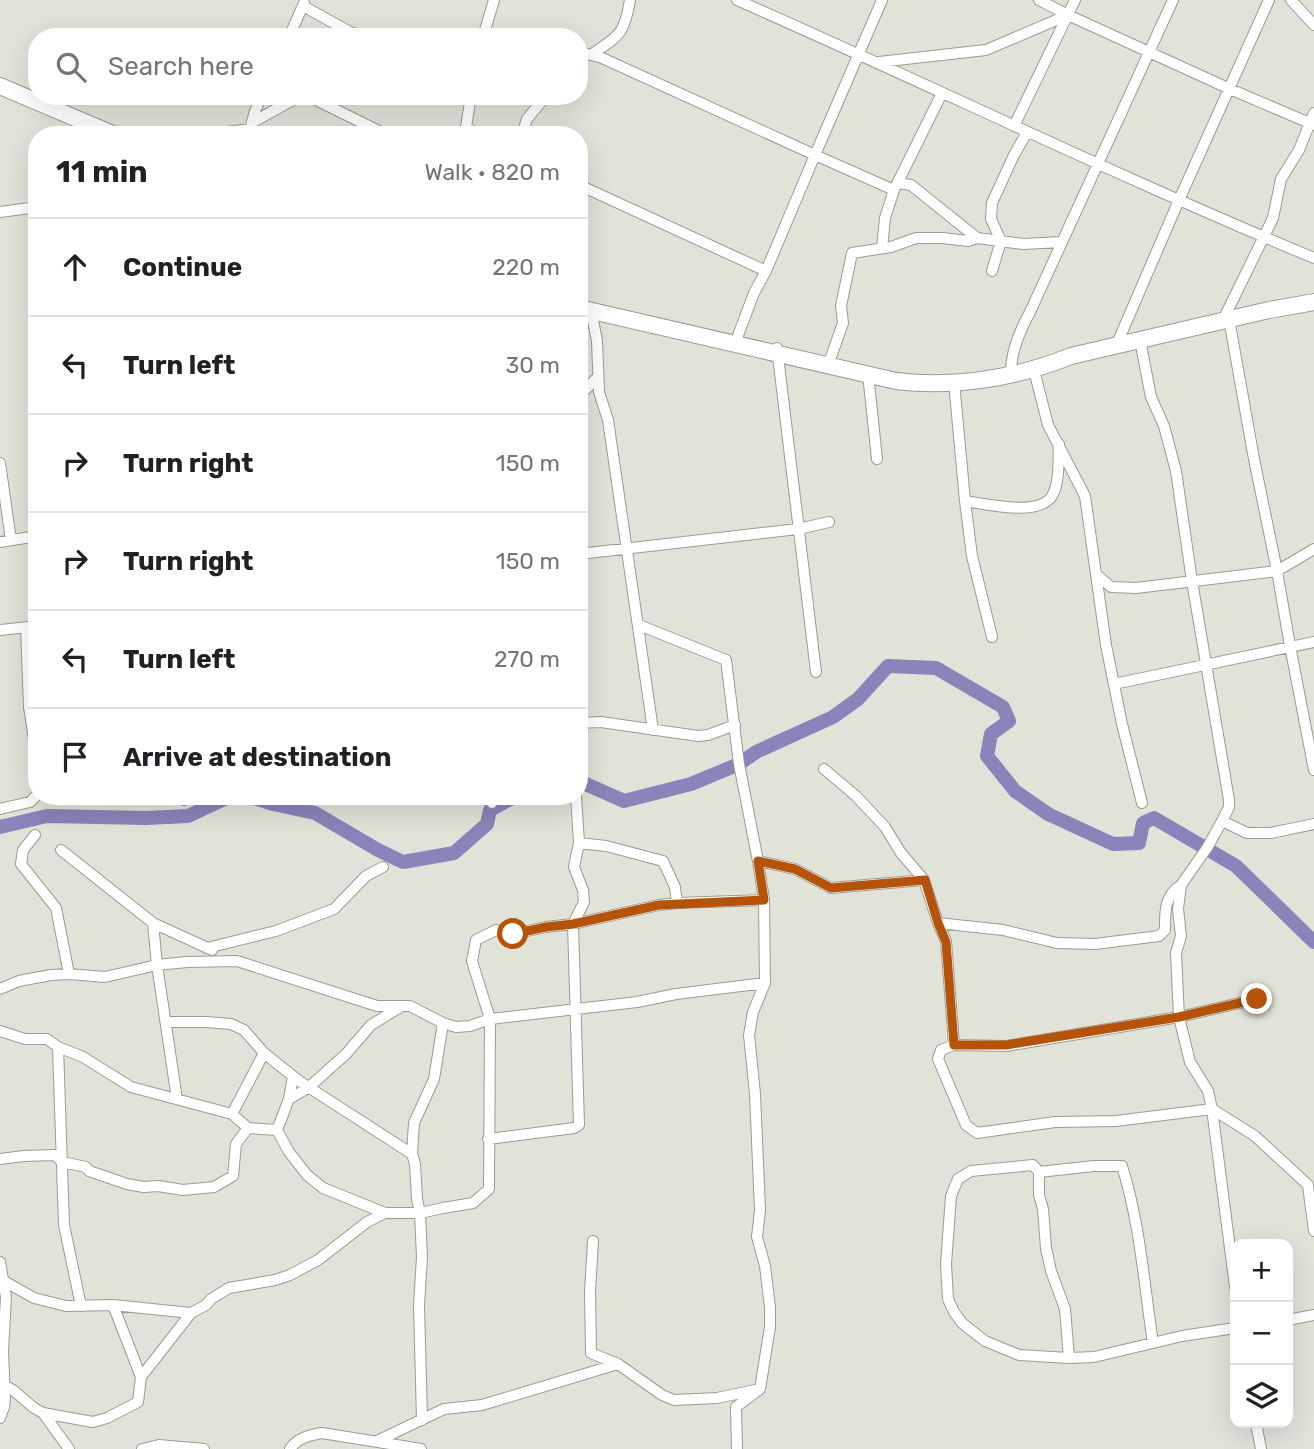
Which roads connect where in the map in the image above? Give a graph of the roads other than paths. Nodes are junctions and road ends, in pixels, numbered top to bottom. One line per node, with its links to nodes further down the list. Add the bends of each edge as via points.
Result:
1 (494, 0): 15 (street)
2 (630, 0): 16 (street, via 617,36)
3 (737, 0): 18 (street)
4 (882, 0): 18 (street)
5 (1039, 0): 11 (street)
6 (1075, 0): 11 (street)
7 (1173, 0): 17 (street)
8 (1269, 0): 22 (street)
9 (1291, 0): 12 (street)
10 (304, 3): 13 (street); 14 (street)
11 (1068, 15): 17 (street); 20 (street, via 986,50); 40 (street)
12 (1312, 18)
13 (293, 28)
14 (344, 28)
15 (485, 28)
16 (588, 52)
17 (1150, 52): 22 (street); 43 (street)
18 (858, 53): 20 (street); 42 (street)
19 (588, 55): 42 (street)
20 (878, 62): 23 (street)
21 (0, 86): 25 (highway)
22 (1230, 89): 32 (street); 46 (street)
23 (942, 93): 40 (street); 44 (street)
24 (0, 96): 33 (highway)
25 (28, 98)
26 (45, 105): 34 (highway)
27 (258, 105): 35 (street)
28 (286, 105): 36 (street)
29 (325, 105): 37 (street)
30 (470, 105): 38 (street)
31 (539, 105): 39 (street)
32 (1313, 120): 49 (street, via 1281,179)
33 (71, 126)
34 (94, 126)
35 (251, 126)
36 (255, 126)
37 (369, 126)
38 (466, 126)
39 (525, 126)
40 (1014, 126): 41 (street)
41 (1027, 132): 43 (street); 51 (street, via 992,203 991,219)
42 (814, 155): 44 (street); 55 (street)
43 (1097, 164): 46 (street); 52 (street)
44 (896, 187): 50 (street, via 911,185); 53 (street)
45 (588, 189): 55 (street)
46 (1179, 200): 49 (street); 64 (street)
47 (28, 208): 48 (street)
48 (0, 212)
49 (1264, 237): 54 (street); 61 (street)
50 (977, 238): 51 (street); 53 (street, via 916,238)
51 (1000, 241): 52 (street); 56 (street)
52 (1062, 242): 68 (street, via 1021,328)
53 (882, 248): 67 (street, via 852,253 841,306 843,323)
54 (1314, 258)
55 (766, 271): 62 (street)
56 (992, 271)
57 (1313, 304): 61 (highway)
58 (588, 307): 62 (highway)
59 (588, 307): 65 (highway, via 735,344)
60 (588, 318): 71 (street, via 597,341)
61 (1226, 320): 63 (highway); 85 (street)
62 (737, 338): 65 (highway)
63 (1140, 340): 64 (highway); 87 (street, via 1151,397 1177,471)
64 (1116, 346): 66 (highway)
65 (777, 349): 67 (highway); 70 (highway); 79 (street)
66 (1070, 356): 68 (highway, via 1040,356); 69 (highway)
67 (831, 357): 72 (highway)
68 (1011, 370): 69 (highway); 72 (highway)
69 (1034, 370): 74 (street, via 1048,425)
70 (868, 374): 72 (highway, via 917,383); 75 (street)
71 (598, 377): 73 (street); 83 (street)
72 (953, 379): 77 (street)
73 (588, 387)
74 (1059, 444): 77 (street, via 1055,487 1042,505 1025,508); 86 (street, via 1085,496)
75 (877, 459)
76 (0, 463): 81 (street)
77 (965, 501): 91 (street, via 972,556)
78 (829, 522): 79 (street)
79 (798, 529): 83 (street); 95 (street)
80 (28, 537): 81 (street)
81 (6, 541)
82 (1314, 549): 85 (street)
83 (628, 550): 84 (street); 88 (street)
84 (588, 553)
85 (1278, 571): 87 (street); 93 (street)
86 (1097, 575): 87 (street, via 1111,587); 96 (street)
87 (1192, 581): 94 (street)
88 (639, 625): 98 (street, via 726,660); 99 (street)
89 (28, 627): 90 (street)
90 (0, 630)
91 (992, 637)
92 (1314, 642): 93 (street)
93 (1290, 646): 94 (street); 101 (street)
94 (1206, 665): 96 (street); 106 (street, via 1229,800)
95 (816, 672)
96 (1114, 684): 103 (street)
97 (588, 723): 99 (street)
98 (735, 725): 99 (street, via 698,736); 111 (street)
99 (653, 730)
100 (824, 769): 113 (street, via 885,827)
101 (1314, 770)
102 (28, 802): 105 (street)
103 (1142, 803)
104 (577, 805): 109 (street)
105 (0, 809)
106 (1222, 821): 107 (street, via 1247,833); 114 (street)
107 (1314, 824)
108 (35, 835): 123 (street, via 23,850 21,864 56,908)
109 (579, 843): 116 (street, via 663,861); 119 (street, via 574,867 584,902)
110 (61, 850): 117 (street)
111 (758, 861): 113 (street, via 795,869 831,888); 115 (street)
112 (383, 867): 120 (street, via 366,876 334,909 276,932)
113 (925, 880): 118 (street)
114 (1181, 885): 118 (street, via 1164,906 1165,930 1159,936 1095,944 1057,943 1003,930); 129 (street)
115 (764, 900): 116 (street); 124 (street)
116 (677, 903): 119 (street)
117 (153, 923): 120 (street); 122 (street)
118 (938, 923): 134 (street, via 946,942)
119 (573, 924): 128 (street); 130 (street, via 513,934 496,930 476,940 472,961)
120 (207, 948): 121 (street)
121 (237, 961): 122 (street); 127 (street, via 377,1006)
122 (157, 965): 123 (street, via 106,977); 131 (street)
123 (69, 974): 125 (street, via 31,978)
124 (765, 983): 128 (street); 168 (street, via 749,1035 760,1210 757,1237 770,1307)
125 (0, 989)
126 (1257, 999): 129 (street)
127 (404, 1005): 132 (street); 138 (street, via 371,1025 346,1055)
128 (575, 1009): 130 (street); 145 (street, via 579,1125)
129 (1179, 1017): 134 (street, via 1006,1045); 141 (street, via 1190,1062 1208,1091)
130 (490, 1019): 132 (street, via 470,1026); 145 (street)
131 (166, 1022): 136 (street, via 231,1024 244,1030); 139 (street)
132 (443, 1023): 146 (street, via 434,1079 414,1123)
133 (0, 1031): 135 (street, via 25,1039 47,1039)
134 (954, 1045): 141 (street, via 941,1050 938,1059 966,1125 977,1133)
135 (58, 1047): 139 (street, via 131,1087); 148 (street)
136 (264, 1053): 137 (street); 142 (street)
137 (293, 1076): 138 (street); 140 (street)
138 (308, 1087): 140 (street); 146 (street)
139 (177, 1099): 142 (street)
140 (289, 1099): 144 (street)
141 (1212, 1109): 152 (street, via 1255,1136 1308,1185); 154 (street)
142 (232, 1114): 143 (street)
143 (248, 1128): 144 (street); 148 (street, via 236,1144 233,1177 214,1186 136,1186)
144 (277, 1130): 150 (street, via 315,1182)
145 (488, 1139): 151 (street, via 489,1189 473,1203)
146 (412, 1154): 151 (street)
147 (0, 1159): 148 (street, via 55,1155)
148 (62, 1162): 158 (street, via 64,1225)
149 (1039, 1172): 163 (street, via 1122,1167); 164 (street, via 1046,1248 1065,1309); 164 (street, via 1033,1165 971,1171 958,1179 951,1196 947,1240 948,1298 962,1323 985,1341 1019,1355)
150 (384, 1213): 151 (street); 159 (street, via 290,1275 229,1287)
151 (420, 1213): 171 (street)
152 (1314, 1231)
153 (593, 1241): 165 (street, via 591,1353)
154 (1230, 1248)
155 (0, 1262): 156 (street)
156 (4, 1281): 158 (street, via 34,1298); 167 (street)
157 (113, 1305): 158 (street); 159 (street); 166 (street)
158 (81, 1306)
159 (191, 1313): 166 (street)
160 (1314, 1315): 161 (street)
161 (1293, 1319)
162 (1230, 1329): 163 (street)
163 (1153, 1343): 164 (street)
164 (1069, 1358)
165 (618, 1364): 168 (street, via 674,1400); 171 (street, via 482,1405 444,1409)
166 (141, 1377): 169 (street, via 138,1402 107,1418 93,1422)
167 (4, 1385): 169 (street); 170 (street)
168 (760, 1389): 180 (street, via 736,1407)
169 (43, 1413): 175 (street)
170 (0, 1418)
171 (422, 1420): 173 (street)
172 (1257, 1428): 181 (street)
173 (377, 1441): 174 (street); 178 (street, via 322,1433 295,1442)
174 (405, 1448): 179 (street)
175 (69, 1449)
176 (142, 1449): 177 (street, via 159,1445)
177 (204, 1449)
178 (290, 1449)
179 (421, 1449)
180 (737, 1449)
181 (1261, 1449)

